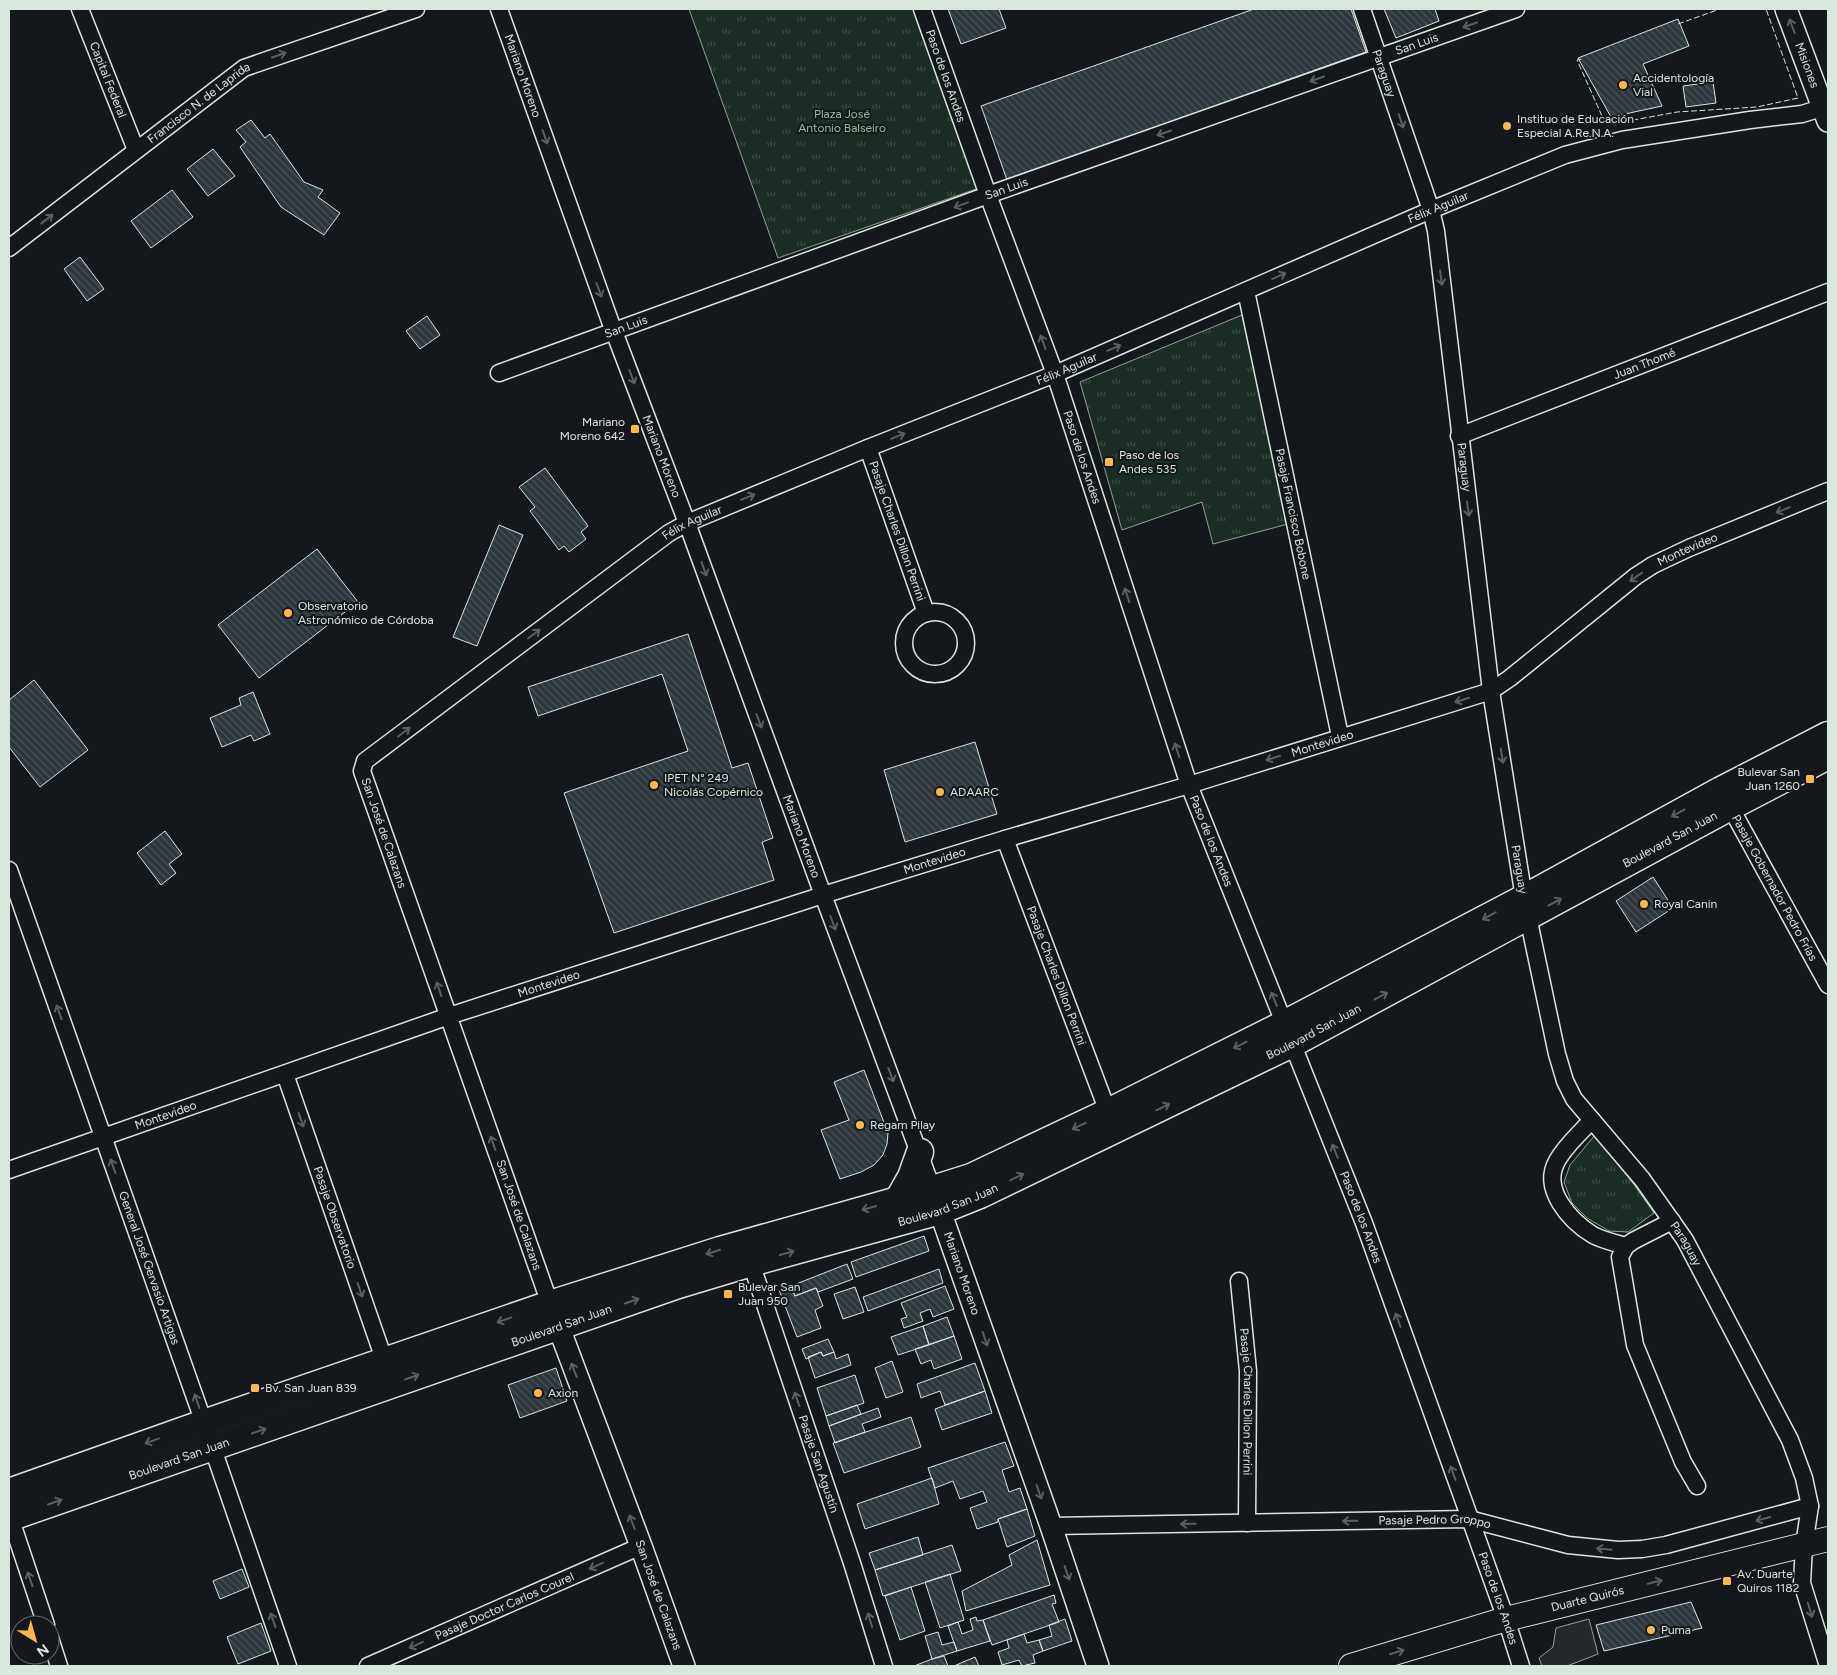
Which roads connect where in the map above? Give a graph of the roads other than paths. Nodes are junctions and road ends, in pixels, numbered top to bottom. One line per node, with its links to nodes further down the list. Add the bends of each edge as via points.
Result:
1 (80, 9): 10 (street, Capital Federal)
2 (416, 9): 10 (street, Francisco N. de Laprida, one-way to 2, via 244,68)
3 (499, 9): 16 (street, Mariano Moreno, one-way to 16)
4 (922, 9): 11 (street, Paso de los Andes)
5 (1362, 9): 8 (street, Paraguay)
6 (1516, 9): 8 (street, San Luis, one-way to 8)
7 (1786, 9): 9 (street, Misiones, one-way to 7)
8 (1380, 57): 11 (street, San Luis, one-way to 11); 12 (street, Paraguay, one-way to 12)
9 (1827, 111): 12 (street, Félix Aguilar, via 1593,146 1565,154)
10 (136, 150): 13 (street, Francisco N. de Laprida, one-way to 10)
11 (988, 195): 16 (street, San Luis, one-way to 16); 18 (street, Paso de los Andes, one-way to 11)
12 (1431, 210): 14 (street, Félix Aguilar, one-way to 12); 19 (street, Paraguay, one-way to 19)
13 (9, 248)
14 (1246, 291): 18 (street, Félix Aguilar, one-way to 14); 26 (street, Pasaje Francisco Bobone)
15 (1828, 292): 19 (street, Juan Thomé)
16 (614, 331): 17 (street, San Luis); 22 (street, Mariano Moreno, one-way to 22)
17 (499, 373)
18 (1055, 374): 20 (street, Félix Aguilar, one-way to 18); 29 (street, Paso de los Andes, one-way to 18)
19 (1459, 436): 24 (street, Paraguay, one-way to 24)
20 (868, 448): 22 (street, Félix Aguilar, one-way to 20); 23 (street, Pasaje Charles Dillon Perrini)
21 (1828, 491): 24 (street, Montevideo, one-way to 24, via 1653,565)
22 (687, 523): 28 (street, Félix Aguilar, one-way to 22, via 669,533); 33 (street, Mariano Moreno, one-way to 33)
23 (926, 613)
24 (1491, 691): 26 (street, Montevideo, one-way to 26); 34 (street, Paraguay, one-way to 34)
25 (1828, 735): 30 (main road, Boulevard San Juan)
26 (1340, 736): 29 (street, Montevideo, one-way to 29)
27 (1828, 756): 30 (main road, Boulevard San Juan)
28 (365, 761): 36 (street, San José de Calazans, one-way to 28, via 362,770)
29 (1189, 784): 31 (street, Montevideo); 37 (street, Paso de los Andes, one-way to 29)
30 (1725, 799): 34 (main road, Boulevard San Juan); 35 (street, Pasaje Gobernador Pedro Frías)
31 (1005, 839): 33 (street, Montevideo); 39 (street, Pasaje Charles Dillon Perrini)
32 (9, 870): 41 (street, General José Gervasio Artigas, one-way to 32)
33 (823, 895): 36 (street, Montevideo); 42 (street, Mariano Moreno, one-way to 42)
34 (1526, 907): 37 (main road, Boulevard San Juan); 40 (street, Paraguay, via 1565,1080 1574,1099)
35 (1828, 985)
36 (449, 1016): 38 (street, Montevideo); 50 (street, San José de Calazans, one-way to 36)
37 (1288, 1034): 39 (main road, Boulevard San Juan, one-way to 39); 45 (main road, Boulevard San Juan, one-way to 37, via 989,1191); 57 (street, Paso de los Andes, one-way to 37, via 1364,1222)
38 (285, 1074): 41 (street, Montevideo); 51 (street, Pasaje Observatorio, one-way to 51)
39 (1108, 1112): 45 (main road, Boulevard San Juan, one-way to 45, via 971,1176)
40 (1592, 1120): 46 (street, Paraguay, via 1642,1178); 47 (street, via 1556,1162 1553,1188 1577,1224 1595,1236)
41 (104, 1138): 43 (street, Montevideo); 52 (street, General José Gervasio Artigas, one-way to 41)
42 (920, 1152): 44 (main road); 45 (street, Mariano Moreno)
43 (9, 1170)
44 (898, 1200): 45 (main road, Boulevard San Juan); 50 (main road, Boulevard San Juan, one-way to 50, via 720,1250)
45 (937, 1200): 48 (main road, Boulevard San Juan, one-way to 45); 59 (street, Mariano Moreno, one-way to 59)
46 (1672, 1221): 47 (street); 55 (street, Paraguay, via 1790,1440)
47 (1626, 1246): 54 (street, via 1620,1257 1635,1345)
48 (751, 1263): 50 (main road, Boulevard San Juan, one-way to 48, via 678,1285); 68 (street, Pasaje San Agustín, one-way to 48)
49 (1239, 1282): 58 (street, Pasaje Charles Dillon Perrini, via 1248,1372)
50 (554, 1315): 51 (main road, Boulevard San Juan, one-way to 51); 53 (main road, Boulevard San Juan, one-way to 50); 62 (street, San José de Calazans, one-way to 50)
51 (385, 1362): 52 (main road, Boulevard San Juan)
52 (204, 1423): 53 (street, General José Gervasio Artigas); 56 (main road, Boulevard San Juan, one-way to 56)
53 (213, 1447): 56 (main road, Boulevard San Juan, one-way to 53); 65 (street, General José Gervasio Artigas, one-way to 53)
54 (1696, 1486)
55 (1810, 1506): 57 (street, Pasaje Pedro Groppo, one-way to 57, via 1666,1545 1618,1550 1568,1545); 61 (street, Paraguay)
56 (9, 1509): 63 (street, one-way to 56)
57 (1469, 1519): 58 (street, Pasaje Pedro Groppo, one-way to 58); 64 (street, Paso de los Andes)
58 (1247, 1523): 59 (street, Pasaje Pedro Groppo, one-way to 59)
59 (1051, 1526): 69 (street, Mariano Moreno, one-way to 69)
60 (1828, 1540): 61 (main road, Duarte Quirós)
61 (1804, 1545): 64 (main road, Duarte Quirós, one-way to 61); 72 (street, Paraguay, one-way to 72, via 1802,1583)
62 (641, 1546): 66 (street, Pasaje Doctor Carlos Courel, one-way to 66); 67 (street, San José de Calazans)
63 (43, 1615)
64 (1506, 1619): 70 (main road, Duarte Quirós, one-way to 64); 71 (street, Paso de los Andes)
65 (288, 1666)
66 (368, 1666)
67 (684, 1666)
68 (884, 1666)
69 (1098, 1666)
70 (1350, 1666)
71 (1521, 1666)
72 (1828, 1666)

